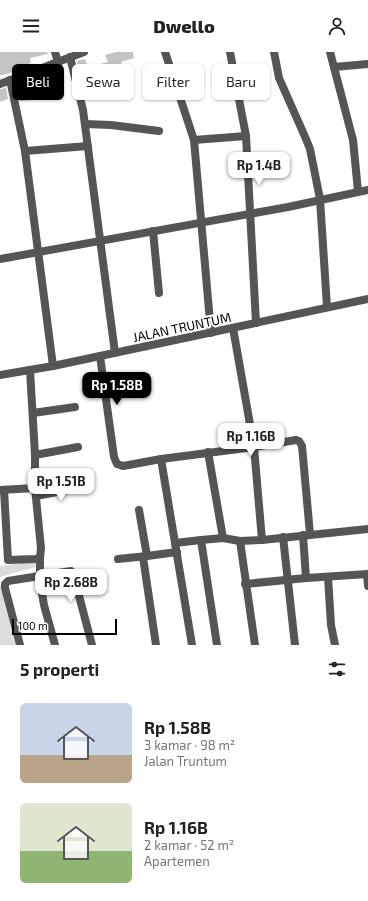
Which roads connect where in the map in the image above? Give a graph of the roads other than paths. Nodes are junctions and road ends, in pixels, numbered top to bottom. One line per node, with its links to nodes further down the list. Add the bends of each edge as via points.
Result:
1 (55, 52): 8 (street)
2 (84, 52): 7 (street)
3 (165, 52): 16 (street)
4 (230, 52): 15 (street)
5 (274, 52): 21 (street, via 279,78 310,150)
6 (330, 52): 10 (street)
7 (70, 57): 8 (street); 13 (street)
8 (58, 62): 11 (street)
9 (368, 64): 10 (street)
10 (334, 67): 20 (street, via 353,140)
11 (10, 80): 12 (street); 18 (street)
12 (0, 84)
13 (85, 124): 14 (street); 17 (street)
14 (158, 132)
15 (246, 136): 16 (street); 22 (street)
16 (194, 140): 23 (street)
17 (88, 146): 18 (street); 25 (street)
18 (25, 151): 26 (street)
19 (368, 190): 20 (street)
20 (358, 191): 21 (street)
21 (320, 199): 22 (street); 30 (street)
22 (250, 213): 23 (street); 31 (street)
23 (201, 222): 24 (street); 33 (street)
24 (152, 231): 25 (street); 28 (street)
25 (100, 241): 26 (street); 34 (street)
26 (39, 252): 27 (street); 36 (street)
27 (0, 260)
28 (159, 293)
29 (368, 298): 30 (street, JALAN TRUNTUM)
30 (327, 307): 31 (street, JALAN TRUNTUM)
31 (256, 323): 32 (street, JALAN TRUNTUM)
32 (233, 328): 33 (street, JALAN TRUNTUM); 42 (street)
33 (211, 333): 34 (street, JALAN TRUNTUM)
34 (115, 353): 35 (street, JALAN TRUNTUM)
35 (101, 356): 36 (street, JALAN TRUNTUM); 45 (street, via 118,458 123,466)
36 (53, 366): 37 (street, JALAN TRUNTUM)
37 (30, 370): 38 (street, JALAN TRUNTUM); 40 (street)
38 (0, 375)
39 (75, 407): 40 (street)
40 (33, 413): 44 (street)
41 (78, 447): 44 (street)
42 (254, 447): 43 (street); 51 (street, via 293,439 299,441 302,446); 55 (street)
43 (208, 452): 45 (street); 53 (street)
44 (35, 455): 48 (street)
45 (161, 459): 57 (street)
46 (83, 487): 48 (street)
47 (2, 490): 48 (street); 62 (street)
48 (35, 492): 60 (street, via 42,548)
49 (139, 510): 59 (street)
50 (368, 529): 51 (street)
51 (306, 535): 52 (street); 66 (street)
52 (283, 537): 55 (street); 67 (street)
53 (223, 538): 54 (street); 56 (street)
54 (201, 540): 57 (street); 75 (street)
55 (262, 540): 56 (street)
56 (240, 541): 68 (street)
57 (175, 543): 58 (street)
58 (177, 552): 59 (street); 74 (street)
59 (145, 557): 61 (street); 73 (street)
60 (40, 558): 62 (street); 64 (street)
61 (118, 559)
62 (4, 561)
63 (367, 574): 65 (street); 69 (street)
64 (40, 577): 70 (street, via 8,581 5,584); 71 (street, via 44,605); 72 (street, via 68,571 73,573)
65 (328, 577): 66 (street); 78 (street)
66 (306, 578): 67 (street)
67 (288, 580): 68 (street); 77 (street)
68 (246, 584): 76 (street)
69 (368, 586)
70 (20, 645)
71 (55, 645)
72 (92, 645)
73 (156, 645)
74 (192, 645)
75 (217, 645)
76 (255, 645)
77 (295, 645)
78 (335, 645)

